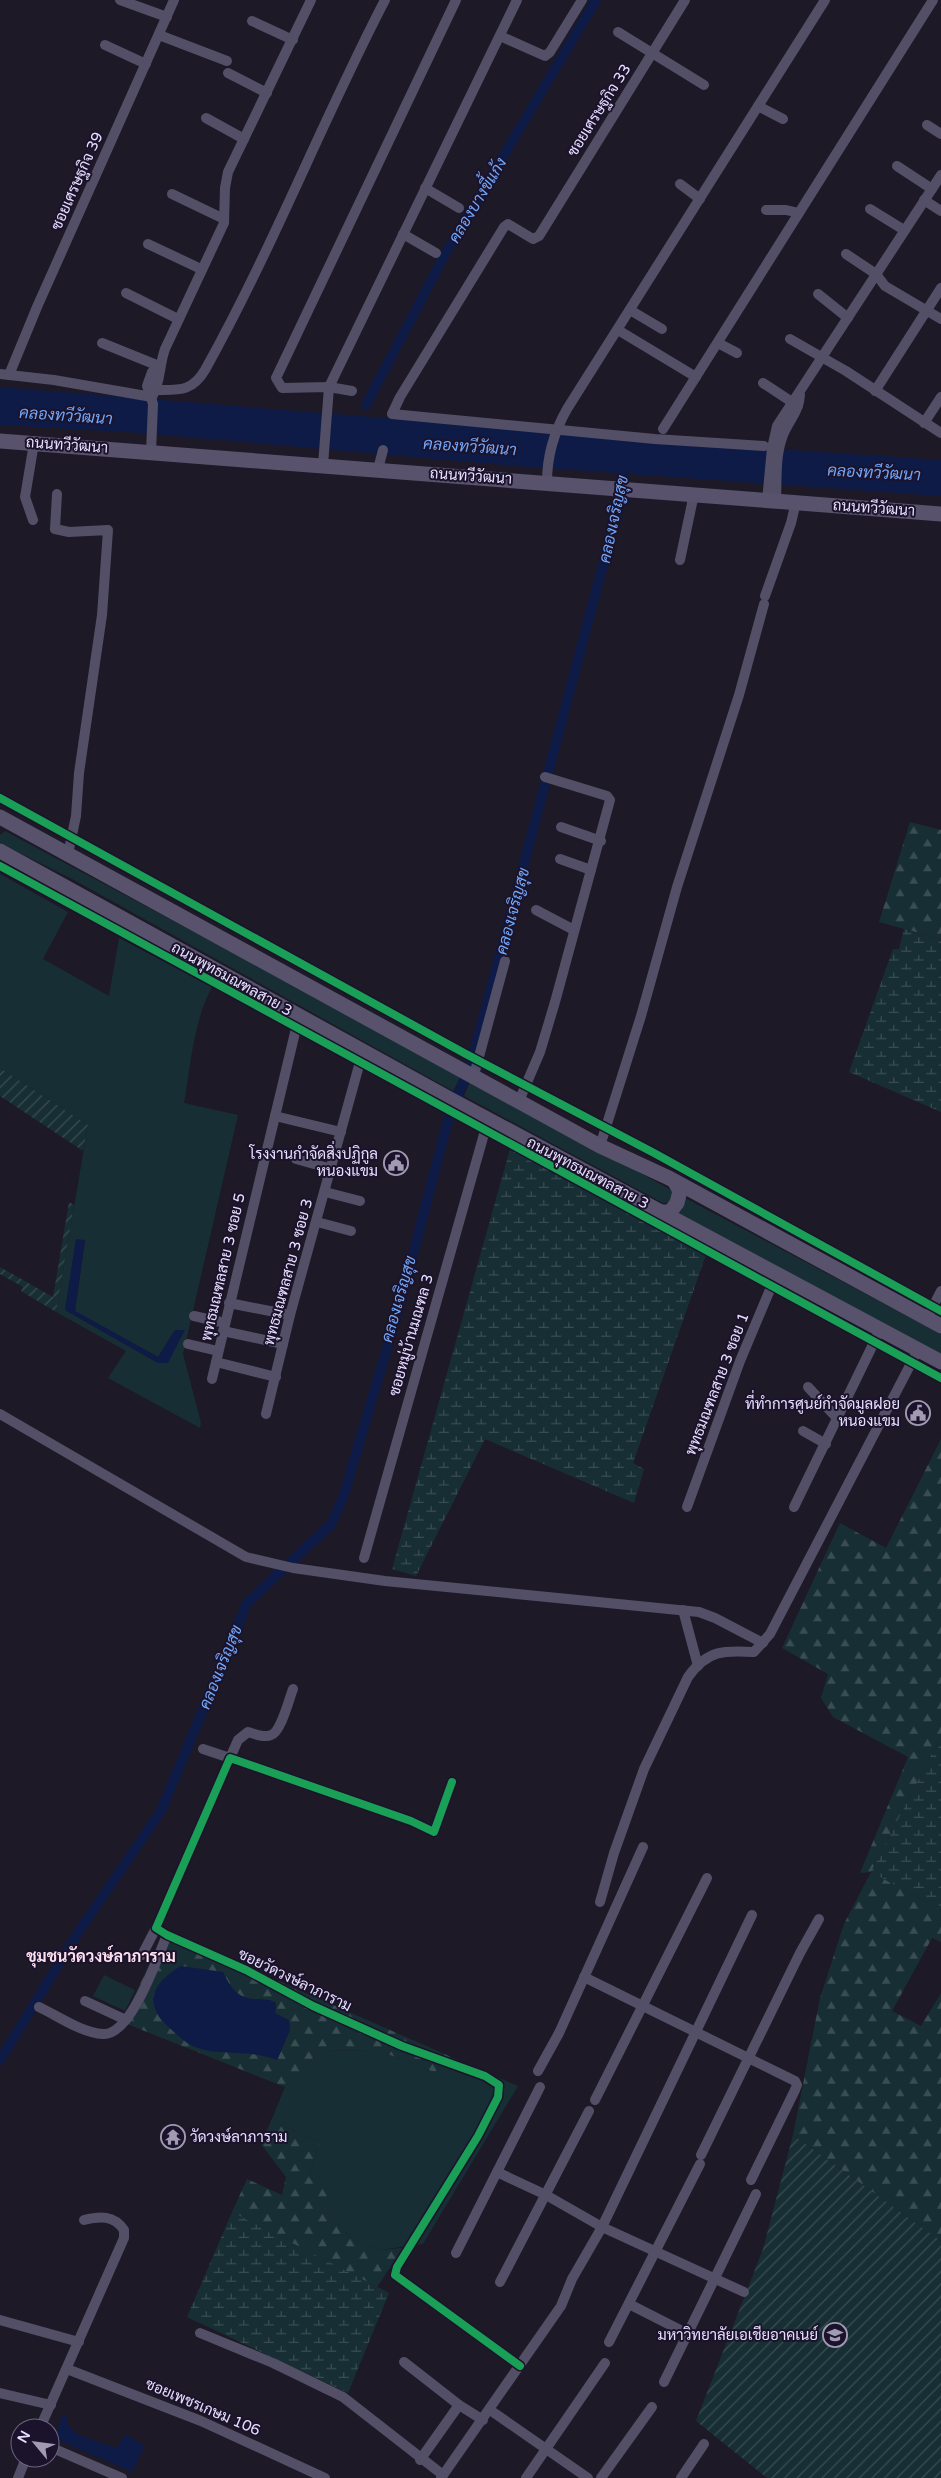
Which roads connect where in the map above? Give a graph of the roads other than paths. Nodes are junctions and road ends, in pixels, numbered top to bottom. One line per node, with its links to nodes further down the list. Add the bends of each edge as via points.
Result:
1 (120, 0): 11 (street)
2 (174, 0): 11 (street, ซอยเศรษฐกิจ 39)
3 (311, 0): 16 (street)
4 (385, 0): 73 (street, via 205,370 196,382 181,390)
5 (456, 0): 70 (street, via 276,378 282,388)
6 (517, 0): 15 (street)
7 (582, 0): 15 (street, via 545,56)
8 (685, 0): 18 (street, ซอยเศรษฐกิจ 33)
9 (825, 0): 24 (street)
10 (933, 0): 42 (street)
11 (167, 17): 14 (street, ซอยเศรษฐกิจ 39)
12 (252, 21): 16 (street)
13 (618, 32): 18 (street)
14 (159, 35): 19 (street); 20 (street, ซอยเศรษฐกิจ 39)
15 (500, 36): 33 (street)
16 (293, 40): 23 (street)
17 (105, 46): 20 (street)
18 (652, 52): 22 (street); 78 (street, ซอยเศรษฐกิจ 33, via 539,236 533,239 514,226 508,224 504,227 392,414)
19 (227, 61)
20 (146, 64): 67 (street, ซอยเศรษฐกิจ 39)
21 (228, 73): 23 (street)
22 (704, 85)
23 (267, 93): 29 (street)
24 (758, 106): 26 (street); 36 (street)
25 (206, 118): 29 (street)
26 (783, 119)
27 (927, 125): 28 (street)
28 (941, 134)
29 (244, 139): 43 (street, via 226,180)
30 (897, 166): 34 (street)
31 (941, 175): 34 (street)
32 (680, 184): 36 (street)
33 (425, 188): 38 (street); 45 (street)
34 (932, 189): 37 (street)
35 (172, 194): 43 (street)
36 (700, 199): 54 (street)
37 (924, 200): 41 (street); 44 (street)
38 (459, 208)
39 (870, 209): 44 (street)
40 (766, 210): 42 (street)
41 (941, 211)
42 (799, 213): 62 (street)
43 (224, 219): 49 (street, via 219,236)
44 (904, 230): 50 (street)
45 (403, 234): 47 (street); 70 (street)
46 (148, 244): 49 (street)
47 (436, 253)
48 (846, 254): 50 (street)
49 (201, 269): 57 (street)
50 (876, 274): 55 (street, via 884,286); 56 (street)
51 (941, 288): 55 (street)
52 (126, 293): 57 (street)
53 (818, 294): 56 (street)
54 (630, 310): 59 (street); 60 (street)
55 (927, 310): 58 (street); 72 (street)
56 (848, 318): 65 (street)
57 (178, 319): 66 (street)
58 (941, 319)
59 (662, 329)
60 (618, 330): 68 (street); 78 (street)
61 (790, 339): 65 (street)
62 (718, 342): 64 (street); 68 (street)
63 (102, 343): 66 (street)
64 (737, 353)
65 (822, 359): 72 (street); 75 (street)
66 (159, 366): 73 (street, via 160,376)
67 (4, 375): 73 (street)
68 (696, 378): 77 (street)
69 (763, 384): 75 (street)
70 (329, 387): 71 (street); 85 (street)
71 (352, 391)
72 (875, 391): 76 (street)
73 (154, 397): 84 (street)
74 (941, 397): 76 (street)
75 (796, 405): 82 (street, via 777,426)
76 (924, 423): 79 (street)
77 (663, 429)
78 (555, 430): 82 (street); 87 (street, via 547,464)
79 (941, 433)
80 (0, 441): 81 (main road, ถนนทวีวัฒนา)
81 (34, 443): 84 (main road, ถนนทวีวัฒนา); 93 (street, via 25,497)
82 (771, 448): 90 (street)
83 (383, 450): 86 (street)
84 (151, 452): 85 (main road, ถนนทวีวัฒนา)
85 (323, 465): 86 (main road, ถนนทวีวัฒนา)
86 (378, 469): 87 (main road, ถนนทวีวัฒนา)
87 (547, 482): 89 (main road, ถนนทวีวัฒนา)
88 (57, 494): 100 (street, via 55,529 69,532 108,530 102,615 79,773 76,816)
89 (694, 494): 90 (main road, ถนนทวีวัฒนา); 94 (street)
90 (772, 501): 91 (main road, ถนนทวีวัฒนา)
91 (796, 502): 92 (main road, ถนนทวีวัฒนา); 113 (street)
92 (941, 514)
93 (33, 520)
94 (680, 560)
95 (549, 778): 98 (street, via 610,798)
96 (0, 817): 100 (main road, ถนนพุทธมณฑลสาย 3)
97 (561, 827): 98 (street)
98 (601, 840): 102 (street)
99 (0, 851): 106 (main road, ถนนพุทธมณฑลสาย 3)
100 (68, 854): 108 (main road, ถนนพุทธมณฑลสาย 3)
101 (560, 860): 102 (street)
102 (591, 870): 104 (street)
103 (536, 910): 104 (street)
104 (574, 930): 109 (street, via 540,1052)
105 (505, 961): 108 (street)
106 (299, 1016): 107 (main road, ถนนพุทธมณฑลสาย 3); 110 (street, พุทธมณฑลสาย 3 ซอย 5)
107 (363, 1051): 111 (main road, ถนนพุทธมณฑลสาย 3); 112 (street, พุทธมณฑลสาย 3 ซอย 3)
108 (470, 1073): 109 (main road, ถนนพุทธมณฑลสาย 3)
109 (519, 1101): 113 (main road, ถนนพุทธมณฑลสาย 3)
110 (275, 1116): 112 (street); 124 (street, พุทธมณฑลสาย 3 ซอย 5)
111 (488, 1120): 119 (main road, ถนนพุทธมณฑลสาย 3); 147 (street, ซอยหมู่บ้านมณฑล 3)
112 (341, 1132): 115 (street, พุทธมณฑลสาย 3 ซอย 3)
113 (600, 1146): 116 (main road, ถนนพุทธมณฑลสาย 3)
114 (296, 1159): 115 (street)
115 (332, 1168): 117 (street, พุทธมณฑลสาย 3 ซอย 3)
116 (675, 1182): 119 (main road, via 680,1191 677,1203 670,1212); 127 (main road, ถนนพุทธมณฑลสาย 3)
117 (325, 1192): 118 (street); 120 (street, พุทธมณฑลสาย 3 ซอย 3)
118 (360, 1201)
119 (660, 1212): 122 (main road, ถนนพุทธมณฑลสาย 3)
120 (317, 1222): 121 (street); 125 (street, พุทธมณฑลสาย 3 ซอย 3)
121 (351, 1231)
122 (777, 1274): 130 (main road, ถนนพุทธมณฑลสาย 3); 145 (street, พุทธมณฑลสาย 3 ซอย 1, via 740,1361)
123 (941, 1291): 127 (street)
124 (230, 1303): 125 (street); 129 (street, พุทธมณฑลสาย 3 ซอย 5)
125 (290, 1315): 132 (street, พุทธมณฑลสาย 3 ซอย 3)
126 (194, 1316): 129 (street)
127 (927, 1318): 128 (main road, ถนนพุทธมณฑลสาย 3)
128 (941, 1326)
129 (224, 1327): 132 (street); 134 (street, พุทธมณฑลสาย 3 ซอย 5)
130 (880, 1330): 133 (main road, ถนนพุทธมณฑลสาย 3); 142 (street)
131 (188, 1344): 134 (street)
132 (284, 1344): 137 (street, พุทธมณฑลสาย 3 ซอย 3)
133 (918, 1350): 136 (main road, ถนนพุทธมณฑลสาย 3); 149 (street)
134 (218, 1351): 135 (street, พุทธมณฑลสาย 3 ซอย 5)
135 (216, 1362): 137 (street); 138 (street, พุทธมณฑลสาย 3 ซอย 5)
136 (941, 1362)
137 (276, 1376): 141 (street, พุทธมณฑลสาย 3 ซอย 3)
138 (212, 1379)
139 (808, 1387): 142 (street)
140 (0, 1414): 148 (street, via 246,1557 293,1568 385,1581)
141 (266, 1414)
142 (837, 1418): 144 (street)
143 (803, 1432): 144 (street)
144 (826, 1444): 146 (street)
145 (687, 1507)
146 (794, 1507)
147 (364, 1558)
148 (683, 1610): 149 (street, via 715,1618); 150 (street)
149 (763, 1644): 150 (street, via 754,1652 717,1652)
150 (698, 1666): 157 (street, via 688,1677 644,1768)
151 (293, 1689): 153 (street, via 274,1735 248,1732 238,1740)
152 (203, 1748): 153 (street)
153 (230, 1758): 154 (street, via 434,1832); 160 (street)
154 (452, 1782)
155 (643, 1847): 163 (street)
156 (707, 1878): 165 (street)
157 (600, 1902)
158 (752, 1915): 168 (street)
159 (819, 1919): 169 (street)
160 (156, 1928): 161 (street, ซอยวัดวงษ์ลาภาราม); 162 (street)
161 (167, 1936): 167 (street); 193 (street, ซอยวัดวงษ์ลาภาราม, via 246,1970 313,2006 402,2046 485,2076 499,2085 498,2097 478,2136 395,2275)
162 (142, 1955)
163 (584, 1977): 165 (street); 170 (street)
164 (85, 2001): 167 (street)
165 (643, 2006): 168 (street); 172 (street)
166 (39, 2007): 167 (street, via 94,2033 116,2031)
167 (126, 2020)
168 (695, 2030): 169 (street); 179 (street)
169 (749, 2058): 175 (street, via 795,2081 797,2085); 180 (street)
170 (538, 2071)
171 (540, 2087): 174 (street)
172 (595, 2100)
173 (589, 2111): 177 (street)
174 (497, 2172): 177 (street); 181 (street)
175 (751, 2180)
176 (756, 2194): 182 (street)
177 (546, 2195): 179 (street); 183 (street)
178 (84, 2220): 189 (street, via 109,2218 122,2226 125,2234)
179 (602, 2227): 180 (street); 193 (street, via 572,2279 561,2306)
180 (656, 2250): 182 (street); 185 (street)
181 (456, 2253)
182 (715, 2279): 184 (street); 188 (street)
183 (500, 2282)
184 (744, 2292)
185 (629, 2304): 188 (street); 190 (street)
186 (0, 2320): 189 (street)
187 (200, 2333): 206 (street, via 273,2362 343,2397)
188 (688, 2334): 195 (street)
189 (79, 2342): 194 (street)
190 (609, 2342)
191 (404, 2362): 198 (street)
192 (605, 2364): 204 (street)
193 (520, 2366): 200 (street)
194 (67, 2369): 197 (street); 209 (street, ซอยเพชรเกษม 106, via 200,2421)
195 (664, 2382)
196 (0, 2393): 197 (street)
197 (51, 2405): 201 (street)
198 (459, 2405): 202 (street); 206 (street)
199 (652, 2407): 212 (street)
200 (490, 2410): 202 (street); 204 (street)
201 (45, 2418)
202 (483, 2420): 207 (street)
203 (704, 2444): 213 (street)
204 (546, 2449): 210 (street); 211 (street)
205 (60, 2451): 208 (street)
206 (420, 2460): 207 (street)
207 (442, 2477)
208 (122, 2478)
209 (325, 2478)
210 (526, 2478)
211 (588, 2478)
212 (601, 2478)
213 (681, 2478)

